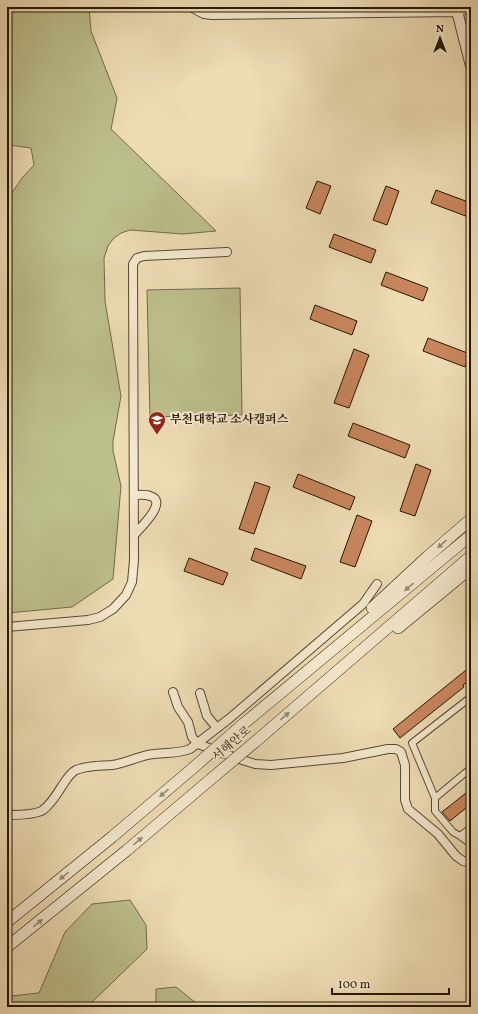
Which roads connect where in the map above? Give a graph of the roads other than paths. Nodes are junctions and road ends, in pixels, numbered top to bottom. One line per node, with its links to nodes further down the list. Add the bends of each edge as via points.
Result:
1 (193, 7): 4 (street, via 212,14)
2 (471, 8): 3 (street)
3 (456, 9): 4 (street); 5 (street)
4 (291, 10)
5 (471, 66)
6 (227, 252): 7 (street, via 144,256 137,258 133,264)
7 (134, 495): 9 (street); 9 (street, via 151,496 156,500 156,505)
8 (471, 519): 15 (main road, one-way to 15, via 372,608)
9 (134, 535): 14 (street, via 132,582 126,595 113,609 94,619)
10 (471, 535): 15 (main road, 서해안로, one-way to 15)
11 (471, 556): 16 (main road, 서해안로)
12 (471, 568): 16 (main road, via 405,623)
13 (377, 584): 20 (street, via 363,604)
14 (7, 627)
15 (326, 655): 29 (main road, 서해안로, one-way to 29, bridge, via 112,838)
16 (338, 670): 30 (main road, 서해안로, one-way to 16, bridge, via 126,851)
17 (173, 692): 21 (street, via 178,707 188,722 192,737)
18 (200, 693): 20 (street, via 207,716)
19 (471, 697): 23 (street, via 412,743)
20 (217, 728): 21 (street)
21 (198, 744): 24 (street, via 182,752 154,754 123,763 83,767 74,771 42,810); 28 (street, via 255,764 271,766 396,749 401,752 405,765 405,800 408,809 438,834 456,856)
22 (471, 768): 23 (street)
23 (435, 798): 26 (street, via 435,811 453,832)
24 (7, 815)
25 (471, 828): 26 (street)
26 (460, 836): 27 (street)
27 (471, 844)
28 (471, 863)
29 (7, 922)
30 (7, 947)

